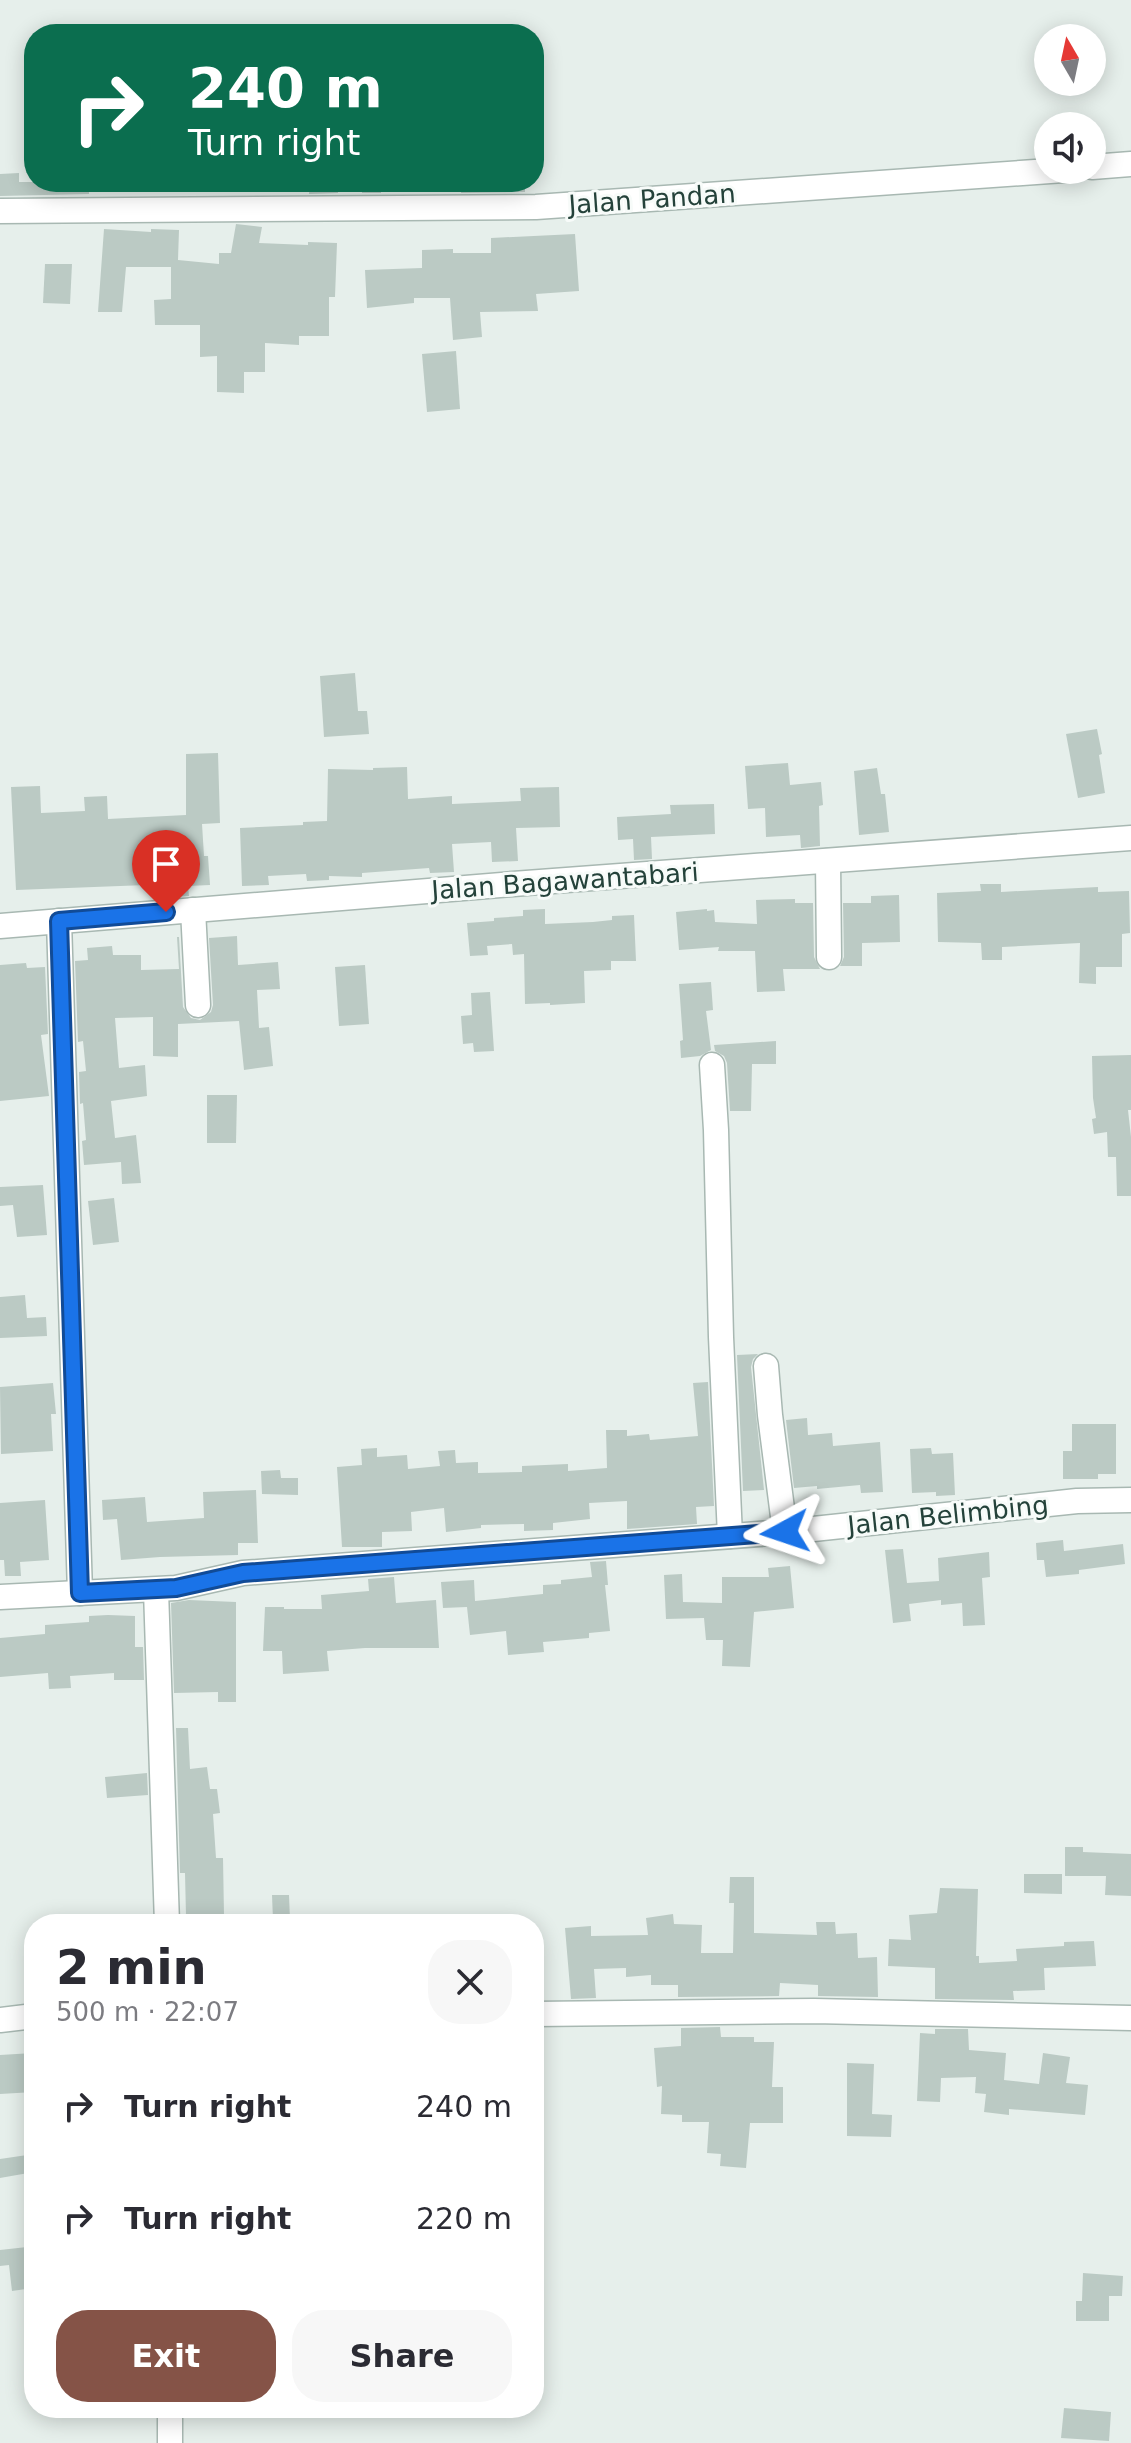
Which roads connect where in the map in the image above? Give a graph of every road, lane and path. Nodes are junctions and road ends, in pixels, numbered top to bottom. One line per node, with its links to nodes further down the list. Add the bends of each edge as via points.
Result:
1 (1131, 164): 2 (street)
2 (1106, 166)
3 (1034, 172): 4 (street, Jalan Pandan, via 536,207)
4 (0, 211)
5 (1131, 838): 6 (street, Jalan Bagawantabari)
6 (828, 861): 7 (street, Jalan Bagawantabari); 10 (street)
7 (193, 910): 8 (street, Jalan Bagawantabari); 11 (street)
8 (59, 921): 9 (street, Jalan Bagawantabari); 18 (street)
9 (0, 926)
10 (829, 957)
11 (198, 1005)
12 (712, 1065): 16 (street)
13 (766, 1366): 15 (street)
14 (1131, 1500): 15 (street, Jalan Belimbing)
15 (785, 1532): 16 (street, Jalan Belimbing)
16 (730, 1536): 17 (street, Jalan Belimbing, via 243,1573)
17 (156, 1590): 18 (street, Jalan Belimbing); 20 (street)
18 (80, 1593): 19 (street, Jalan Belimbing)
19 (0, 1597)
20 (167, 1914)
21 (544, 2014): 23 (street, via 814,2011)
22 (24, 2017): 24 (street)
23 (1131, 2018)
24 (0, 2020)
25 (170, 2418): 26 (street)
26 (170, 2443)

